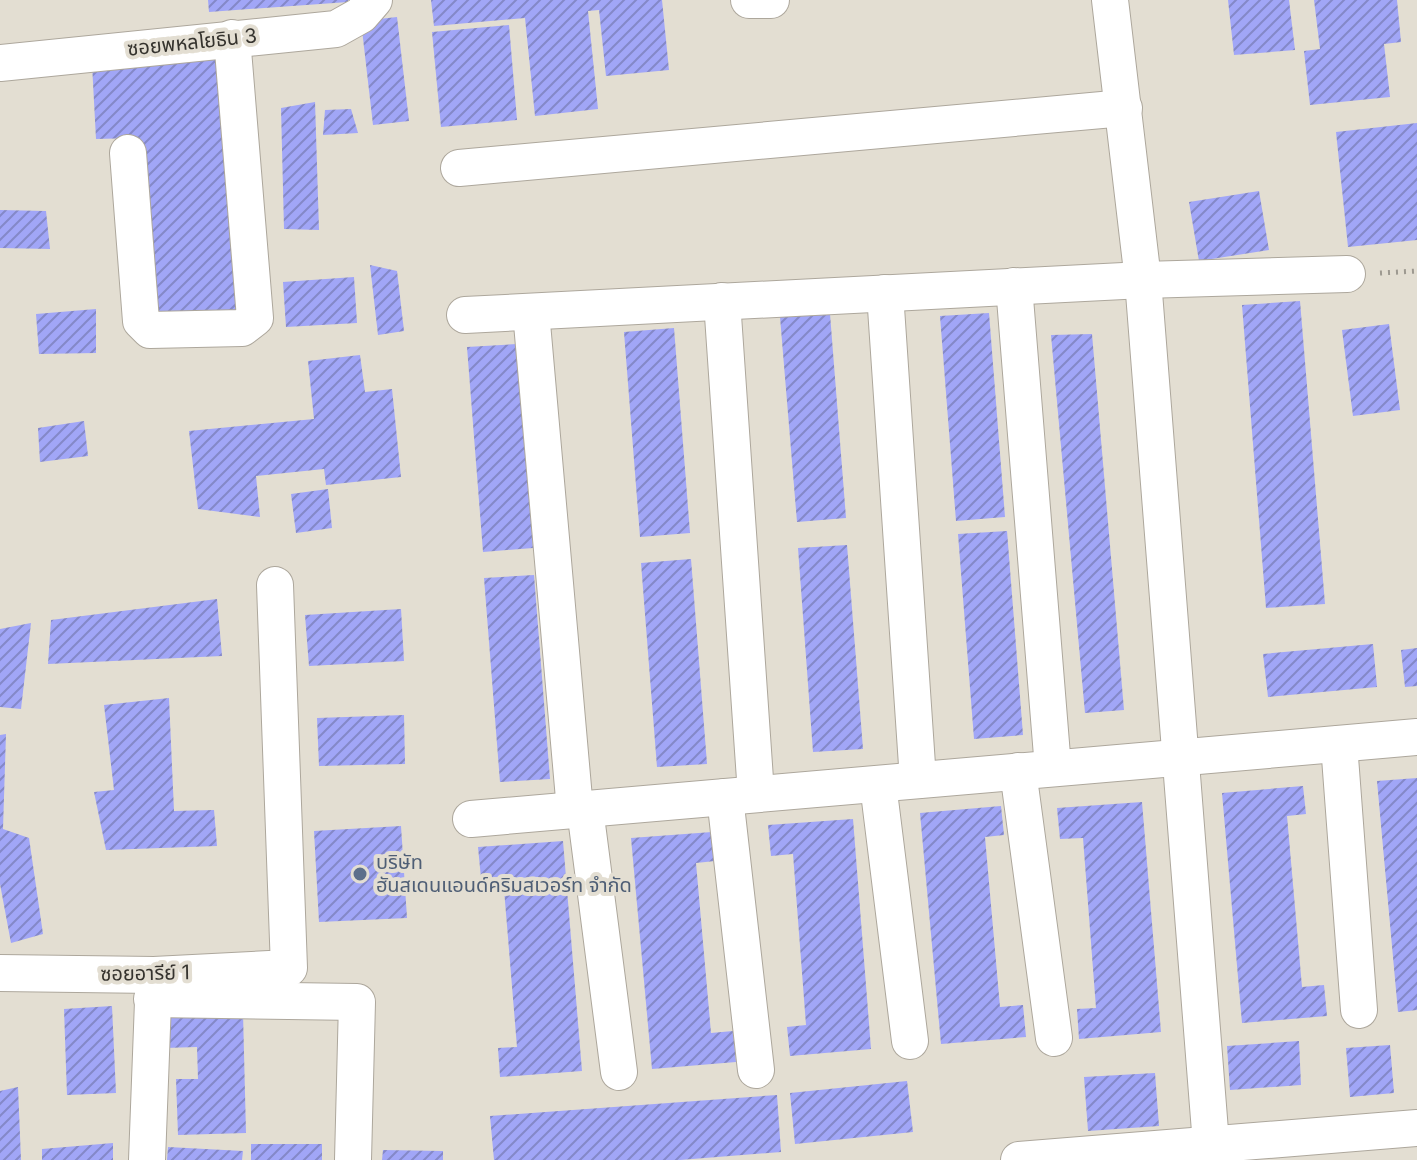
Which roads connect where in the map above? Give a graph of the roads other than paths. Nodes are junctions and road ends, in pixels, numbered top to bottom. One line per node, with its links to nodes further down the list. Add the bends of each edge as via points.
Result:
1 (374, 0): 5 (street, ซอยพหลโยธิน 3, via 361,15 336,29)
2 (749, 0): 3 (street)
3 (771, 0)
4 (1110, 0): 7 (street)
5 (232, 38): 6 (street, ซอยพหลโยธิน 3); 8 (street, via 255,318 242,328 150,330 141,321)
6 (0, 63)
7 (1124, 108): 9 (street); 11 (street)
8 (128, 153)
9 (459, 168)
10 (1347, 274): 11 (street)
11 (1143, 280): 12 (street); 20 (street)
12 (1014, 286): 13 (street); 21 (street)
13 (885, 293): 14 (street); 22 (street)
14 (722, 301): 15 (street); 24 (street)
15 (531, 312): 16 (street); 25 (street)
16 (465, 315)
17 (275, 585): 28 (street, ซอยอารีย์ 1, via 289,968)
18 (1417, 737): 19 (street)
19 (1339, 744): 20 (street); 30 (street)
20 (1179, 757): 21 (street); 36 (street)
21 (1036, 770): 22 (street); 31 (street)
22 (918, 780): 23 (street)
23 (878, 784): 24 (street); 32 (street)
24 (740, 796): 25 (street); 33 (street)
25 (580, 810): 26 (street); 34 (street)
26 (471, 819)
27 (0, 973): 29 (street, ซอยอารีย์ 1)
28 (208, 986): 29 (street, ซอยอารีย์ 1); 38 (street, via 357,1002)
29 (153, 987): 37 (street)
30 (1359, 1010)
31 (1054, 1038)
32 (910, 1041)
33 (756, 1070)
34 (619, 1072)
35 (1417, 1128): 36 (street)
36 (1211, 1144): 39 (street)
37 (147, 1160)
38 (353, 1160)
39 (1019, 1160)

